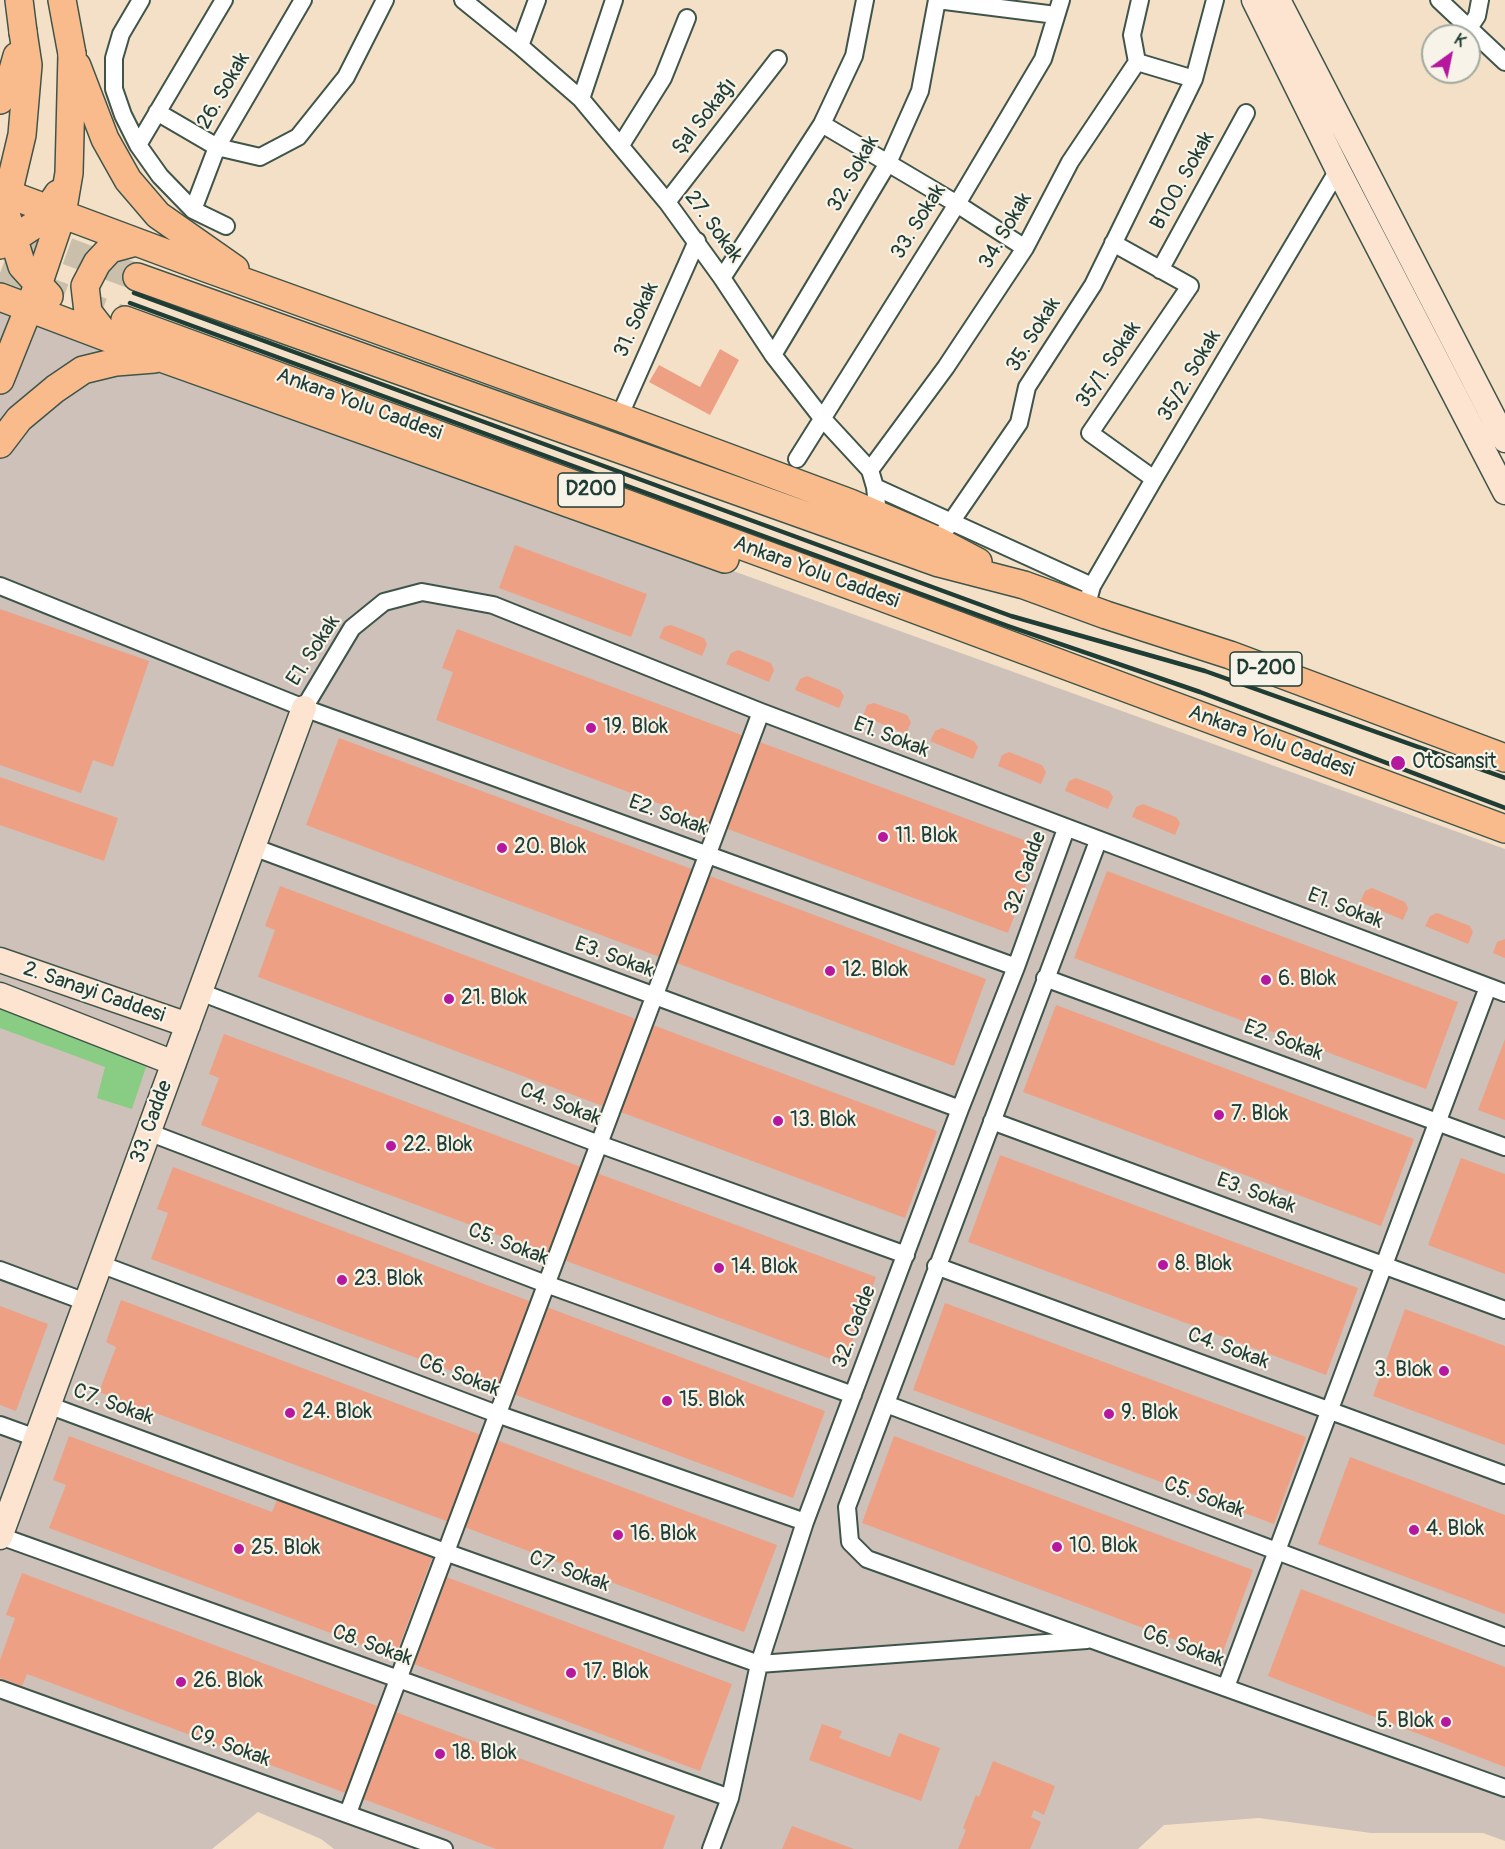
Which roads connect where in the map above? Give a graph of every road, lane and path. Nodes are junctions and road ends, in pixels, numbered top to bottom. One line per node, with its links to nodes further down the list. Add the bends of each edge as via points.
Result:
1 (19, 0): 24 (main road)
2 (62, 0): 27 (main road)
3 (141, 0): 37 (street, via 121,34 114,58 114,89)
4 (224, 0): 34 (street)
5 (385, 0): 39 (street, via 346,76 298,137 260,157)
6 (463, 0): 20 (street, 27. Sokak)
7 (490, 0): 20 (street)
8 (537, 0): 26 (street)
9 (614, 0): 32 (street)
10 (865, 0): 36 (street, via 854,56)
11 (937, 0): 19 (street); 40 (street, 32. Sokak, via 920,91)
12 (1140, 0): 29 (street, via 1132,35)
13 (1215, 0): 31 (street, 35. Sokak)
14 (1254, 0): 41 (main road)
15 (1278, 0): 65 (main road)
16 (1439, 0): 22 (street)
17 (1480, 0): 23 (street)
18 (296, 2): 39 (street, 26. Sokak)
19 (1058, 8): 44 (street, 33. Sokak, via 1043,59)
20 (484, 17): 26 (street, 27. Sokak)
21 (687, 18): 38 (street, via 663,78)
22 (1465, 24)
23 (1472, 24)
24 (23, 32): 33 (main road, via 8,88); 42 (main road, via 28,65 22,135)
25 (1481, 39): 30 (street)
26 (520, 46): 32 (street, 27. Sokak)
27 (72, 54): 46 (main road, via 69,173); 56 (main road, via 105,139 128,180 158,215)
28 (778, 59): 43 (street, Şal Sokağı)
29 (1137, 62): 31 (street); 52 (street, 34. Sokak, via 1070,162)
30 (1505, 62)
31 (1194, 79): 51 (street, 35. Sokak)
32 (581, 99): 38 (street, 27. Sokak)
33 (0, 100)
34 (157, 112): 37 (street); 39 (street)
35 (1246, 113): 53 (street, B100. Sokak)
36 (822, 124): 40 (street); 55 (street)
37 (138, 145): 45 (street, via 160,176)
38 (621, 145): 43 (street, 27. Sokak)
39 (217, 147): 45 (street, 26. Sokak)
40 (888, 163): 44 (street); 60 (street, 32. Sokak)
41 (1338, 170): 69 (street, 35/2. Sokak); 71 (main road)
42 (3, 201): 46 (main road); 49 (main road)
43 (667, 202): 48 (street, 27. Sokak)
44 (957, 204): 52 (street); 64 (street, 33. Sokak)
45 (193, 210): 47 (street)
46 (55, 211): 49 (main road); 50 (main road); 58 (main road)
47 (226, 226)
48 (697, 241): 55 (street, 27. Sokak); 63 (street, 31. Sokak)
49 (7, 242): 58 (main road)
50 (136, 243): 56 (main road); 59 (main road, via 110,249 85,286 88,312)
51 (1113, 243): 53 (street); 73 (street, 35. Sokak, via 1093,285 1027,387 1019,423)
52 (1025, 248): 68 (street, 34. Sokak, via 946,367)
53 (1160, 270): 69 (street, 35/1. Sokak, via 1190,286 1090,433)
54 (137, 277): 74 (main road, D200, via 928,559)
55 (722, 278): 60 (street, 27. Sokak)
56 (265, 290): 63 (main road)
57 (0, 297): 58 (main road)
58 (34, 297): 59 (main road); 62 (main road)
59 (117, 329): 61 (main road); 77 (main road, Ankara Yolu Caddesi / D200)
60 (773, 355): 64 (street, 27. Sokak)
61 (164, 359): 66 (main road, via 116,362 83,370 18,419); 77 (main road, via 834,598)
62 (0, 380)
63 (619, 417): 72 (main road)
64 (822, 418): 67 (street, 33. Sokak); 68 (street, 27. Sokak)
65 (1505, 440)
66 (0, 444)
67 (797, 459)
68 (870, 470): 70 (street, 27. Sokak)
69 (1154, 478): 76 (street, 35/2. Sokak)
70 (875, 487): 72 (street, 27. Sokak); 73 (street)
71 (1505, 492)
72 (878, 515): 73 (main road)
73 (945, 532): 74 (main road); 76 (street)
74 (1024, 585): 76 (main road, D-200)
75 (0, 586): 78 (street, E2. Sokak)
76 (1089, 597): 80 (main road, D-200, via 1230,655)
77 (1056, 662): 82 (main road, Ankara Yolu Caddesi)
78 (304, 708): 79 (street, E1. Sokak, via 352,628 384,602 422,592 493,605); 84 (main road, 33. Cadde); 85 (street, E2. Sokak)
79 (761, 712): 81 (street, E1. Sokak); 85 (street)
80 (1501, 755)
81 (1066, 829): 83 (street, E1. Sokak); 87 (street, 32. Cadde)
82 (1505, 829)
83 (1098, 841): 88 (street); 89 (street, E1. Sokak)
84 (253, 847): 90 (main road, 33. Cadde); 93 (street, E3. Sokak)
85 (708, 854): 87 (street, E2. Sokak); 93 (street)
86 (0, 960): 94 (main road, 2. Sanayi Caddesi)
87 (1016, 967): 96 (street, 32. Cadde)
88 (1045, 978): 97 (street); 98 (street, E2. Sokak)
89 (1488, 987): 91 (street, E1. Sokak); 98 (street)
90 (200, 992): 94 (main road, 33. Cadde); 100 (street, C4. Sokak)
91 (1505, 993)
92 (0, 995): 95 (main road, 2. Sanayi Caddesi)
93 (654, 997): 96 (street, E3. Sokak); 100 (street)
94 (188, 1025): 95 (main road, 33. Cadde)
95 (174, 1063): 99 (main road, 33. Cadde)
96 (960, 1109): 102 (street, 32. Cadde)
97 (992, 1121): 104 (street, E3. Sokak); 105 (street)
98 (1437, 1122): 101 (street, E2. Sokak); 104 (street)
99 (148, 1132): 103 (main road, 33. Cadde); 107 (street, C5. Sokak)
100 (599, 1144): 102 (street, C4. Sokak); 107 (street)
101 (1505, 1147)
102 (906, 1255): 110 (street, 32. Cadde)
103 (100, 1264): 108 (main road, 33. Cadde); 114 (street, C6. Sokak)
104 (1384, 1265): 109 (street, E3. Sokak); 113 (street)
105 (936, 1266): 111 (street); 113 (street, C4. Sokak)
106 (0, 1270): 108 (street)
107 (546, 1284): 110 (street, C5. Sokak); 114 (street)
108 (86, 1302): 112 (main road, 33. Cadde)
109 (1505, 1310)
110 (853, 1395): 118 (street, 32. Cadde)
111 (886, 1404): 120 (street, C5. Sokak); 123 (street, C6. Sokak, via 847,1507 850,1542 867,1559)
112 (48, 1405): 116 (main road, 33. Cadde); 121 (street, C7. Sokak)
113 (1329, 1410): 117 (street, C4. Sokak); 120 (street)
114 (497, 1414): 118 (street, C6. Sokak); 121 (street)
115 (0, 1425): 116 (street)
116 (36, 1438): 119 (main road, 33. Cadde)
117 (1505, 1475)
118 (805, 1522): 124 (street, 32. Cadde)
119 (0, 1536): 125 (street, C8. Sokak)
120 (1277, 1550): 122 (street, C5. Sokak); 126 (street)
121 (446, 1552): 124 (street, C7. Sokak); 125 (street)
122 (1505, 1637)
123 (1095, 1640): 124 (street, C7. Sokak); 126 (street, C6. Sokak)
124 (759, 1664): 129 (street, 32. Cadde)
125 (398, 1679): 129 (street, C8. Sokak); 130 (street)
126 (1226, 1687): 128 (street, C6. Sokak)
127 (0, 1689): 130 (street, C9. Sokak)
128 (1505, 1788)
129 (729, 1798): 132 (street, 32. Cadde)
130 (348, 1813): 131 (street, C9. Sokak)
131 (444, 1849)
132 (711, 1849)

